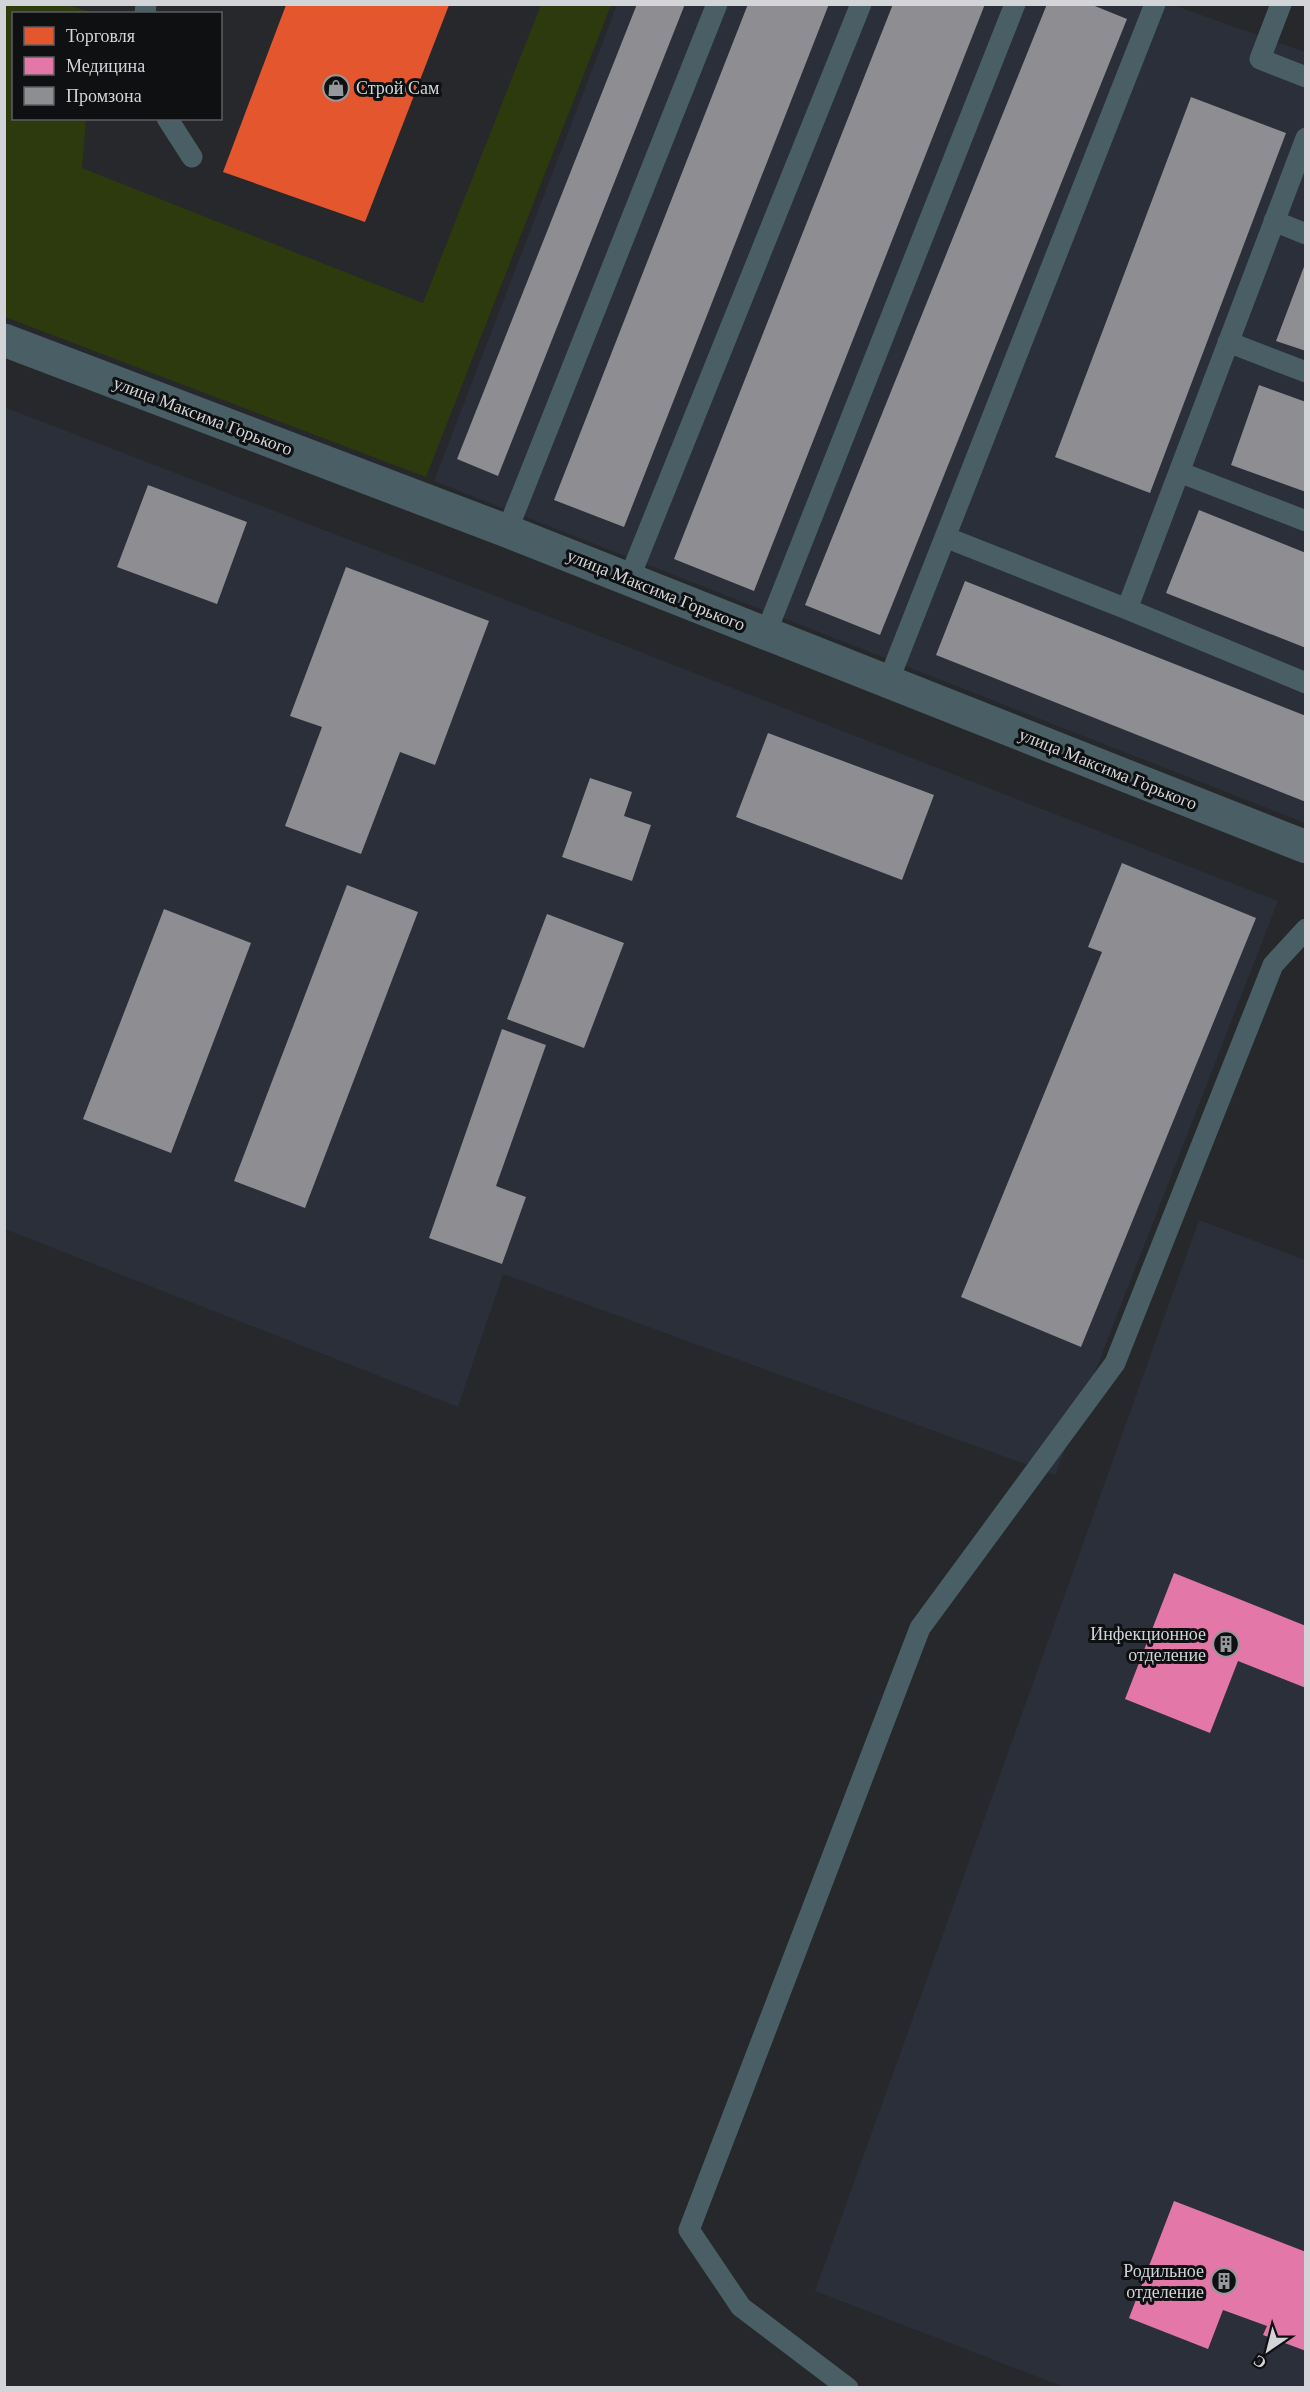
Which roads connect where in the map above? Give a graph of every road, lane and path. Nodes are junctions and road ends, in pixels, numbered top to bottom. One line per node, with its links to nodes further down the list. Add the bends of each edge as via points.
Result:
1 (717, 4): 17 (lane)
2 (861, 4): 19 (lane)
3 (1015, 4): 21 (lane)
4 (1155, 4): 18 (lane)
5 (1281, 4): 6 (lane, via 1260,59)
6 (1305, 77)
7 (168, 120): 9 (lane)
8 (1305, 138): 10 (lane)
9 (192, 157)
10 (1274, 221): 11 (lane); 13 (lane)
11 (1305, 234)
12 (4, 340): 17 (street, улица Максима Горького)
13 (1228, 342): 14 (lane); 15 (lane)
14 (1305, 372)
15 (1179, 472): 16 (lane); 20 (lane)
16 (1305, 521)
17 (507, 531): 19 (street, улица Максима Горького)
18 (945, 537): 20 (lane); 22 (lane)
19 (629, 579): 21 (street, улица Максима Горького)
20 (1127, 609): 23 (lane)
21 (766, 633): 22 (street, улица Максима Горького)
22 (888, 682): 24 (street, улица Максима Горького)
23 (1305, 683)
24 (1305, 847)
25 (1305, 929): 26 (lane, via 1273,965 1115,1363 920,1628 689,2230 741,2307)
26 (848, 2388)

